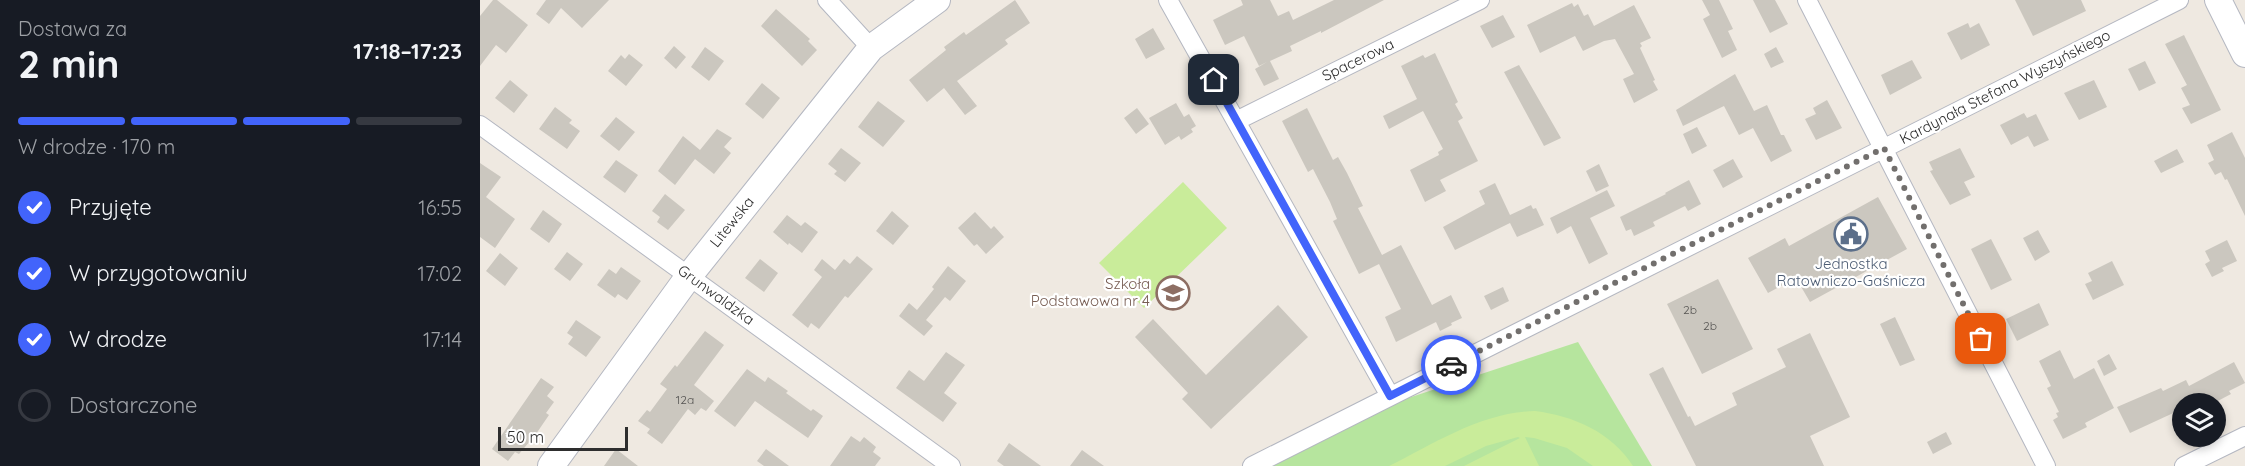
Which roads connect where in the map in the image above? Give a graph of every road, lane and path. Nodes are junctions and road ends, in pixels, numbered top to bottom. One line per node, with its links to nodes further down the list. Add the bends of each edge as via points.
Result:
1 (827, 0): 8 (street)
2 (937, 0): 8 (main road, Litewska)
3 (1168, 0): 10 (street)
4 (1480, 0): 10 (street, Spacerowa)
5 (1807, 0): 12 (street)
6 (2179, 0): 12 (street, Kardynała Stefana Wyszyńskiego)
7 (2218, 0): 9 (main road)
8 (871, 48): 13 (main road, Litewska)
9 (2245, 54)
10 (1236, 121): 14 (street)
11 (480, 125): 13 (street, Grunwaldzka)
12 (1884, 148): 14 (street, Kardynała Stefana Wyszyńskiego); 19 (street)
13 (689, 276): 16 (main road, Litewska); 17 (street, Grunwaldzka)
14 (1390, 396): 18 (street, Kardynała Stefana Wyszyńskiego)
15 (2245, 436): 20 (street)
16 (551, 466)
17 (951, 466)
18 (1251, 466)
19 (2046, 466)
20 (2184, 466)

